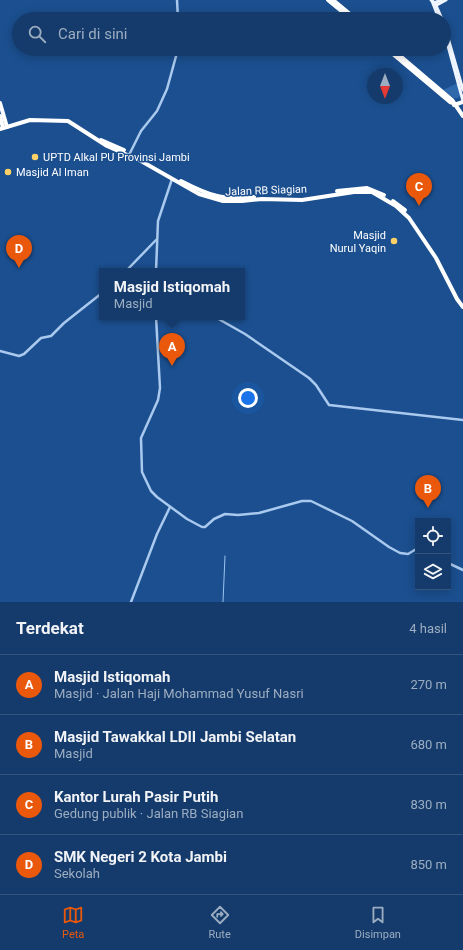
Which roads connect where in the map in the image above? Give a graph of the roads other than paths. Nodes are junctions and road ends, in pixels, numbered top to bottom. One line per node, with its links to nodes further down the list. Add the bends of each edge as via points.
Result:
1 (177, 0): 7 (street)
2 (328, 0): 8 (highway)
3 (333, 0): 9 (highway)
4 (441, 0): 6 (main road)
5 (446, 0): 6 (main road)
6 (434, 3)
7 (178, 12)
8 (343, 12)
9 (348, 12)
10 (451, 48): 16 (main road)
11 (176, 56): 24 (street, via 167,89 157,112 141,131)
12 (398, 56): 15 (highway)
13 (399, 56): 15 (highway)
14 (451, 56): 17 (main road)
15 (402, 59): 19 (highway)
16 (463, 90)
17 (463, 101): 19 (highway)
18 (0, 103): 23 (highway)
19 (454, 104): 21 (highway)
20 (0, 116): 23 (highway)
21 (463, 116)
22 (30, 119): 23 (highway); 24 (highway, Jalan RB Siagian, via 67,118 103,141); 25 (highway, Jalan RB Siagian, via 68,121 107,146 141,160)
23 (3, 127)
24 (130, 153): 26 (highway, Jalan RB Siagian, via 213,196)
25 (172, 178): 26 (highway, Jalan RB Siagian, via 198,194 212,199 236,202); 28 (street, via 160,211)
26 (262, 197): 27 (highway, Jalan RB Siagian)
27 (277, 198): 32 (highway, Jalan RB Siagian, via 362,188 379,192 402,207 420,227); 33 (highway, Jalan RB Siagian, via 302,200 362,191 378,194 404,212 418,228)
28 (156, 240): 29 (street); 30 (street)
29 (129, 268)
30 (156, 268)
31 (99, 295): 36 (street, via 51,336 41,338 24,354 19,356)
32 (463, 303)
33 (463, 307)
34 (156, 320): 38 (street, via 160,388 158,400 141,438 140,458 143,475 151,491)
35 (220, 320): 37 (street, via 309,378 329,405)
36 (0, 351)
37 (463, 420)
38 (170, 507): 39 (street, via 199,526 205,527 225,514 259,513 302,501 311,501 352,521 400,553 408,554); 42 (street, via 157,534)
39 (415, 550)
40 (451, 564): 41 (street)
41 (463, 570)
42 (132, 602)

